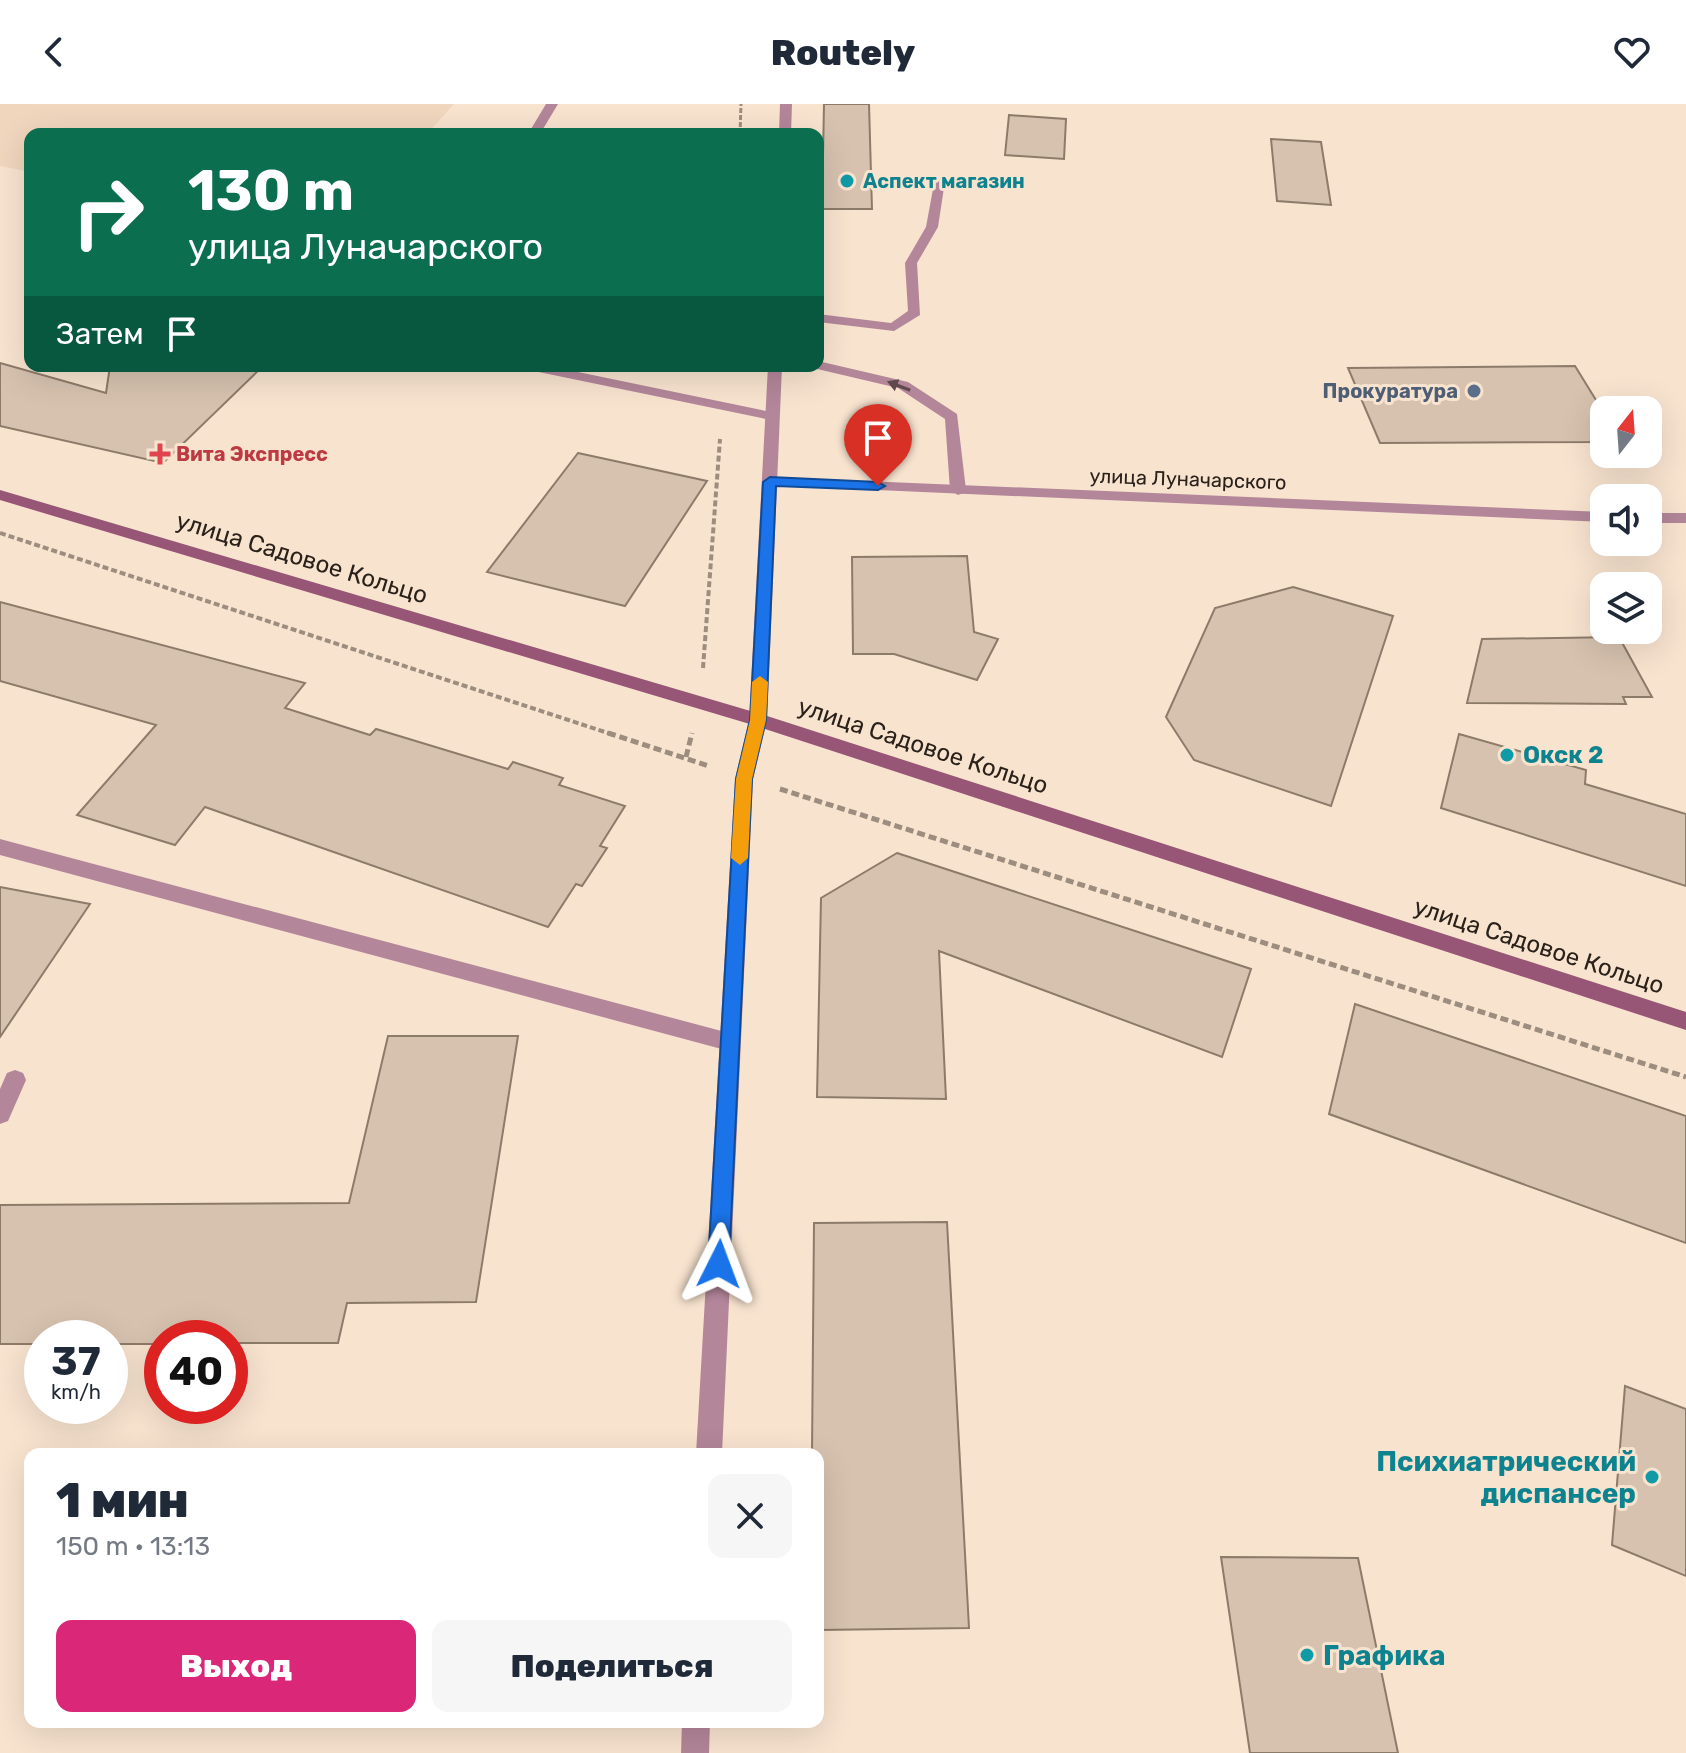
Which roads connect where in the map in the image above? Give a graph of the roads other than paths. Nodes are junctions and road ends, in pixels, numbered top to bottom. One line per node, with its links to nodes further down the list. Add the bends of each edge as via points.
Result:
1 (552, 104): 3 (street)
2 (786, 104): 4 (street)
3 (538, 128)
4 (785, 128)
5 (939, 181): 6 (street, via 932,227 911,263 915,312 894,327)
6 (824, 319)
7 (824, 366): 12 (street, one-way to 7, via 952,417 903,385)
8 (558, 372): 10 (street)
9 (775, 372): 10 (street)
10 (771, 416): 11 (street)
11 (770, 482): 12 (street, улица Луначарского); 17 (street)
12 (958, 490): 14 (street, улица Луначарского)
13 (0, 495): 17 (main road, улица Садовое Кольцо)
14 (1590, 516)
15 (1662, 518): 16 (street)
16 (1686, 518)
17 (758, 720): 19 (main road, улица Садовое Кольцо); 20 (street, via 744,779)
18 (0, 847): 20 (street)
19 (1686, 1021)
20 (729, 1042): 23 (street)
21 (15, 1080): 22 (street)
22 (0, 1114)
23 (709, 1448)
24 (696, 1728): 25 (street)
25 (695, 1753)

